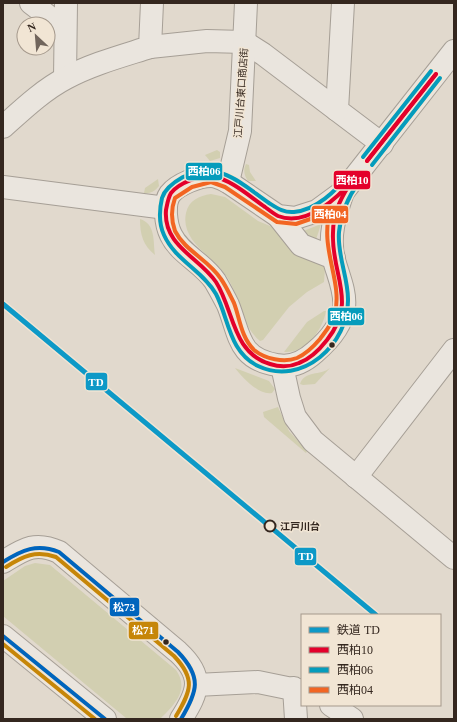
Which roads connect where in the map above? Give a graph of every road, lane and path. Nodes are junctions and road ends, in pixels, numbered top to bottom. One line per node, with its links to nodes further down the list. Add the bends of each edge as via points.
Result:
1 (31, 3): 6 (street)
2 (66, 3): 6 (street)
3 (152, 3): 8 (street)
4 (246, 3): 7 (street, 江戸川台東口商店街)
5 (343, 3): 11 (street)
6 (65, 29): 10 (street)
7 (244, 42): 8 (street, via 207,41); 11 (street, via 264,54); 14 (street, 江戸川台東口商店街, via 240,131)
8 (150, 47): 10 (street)
9 (454, 51): 13 (street)
10 (65, 78): 12 (street, via 25,107)
11 (337, 110): 13 (street)
12 (3, 127)
13 (382, 144): 16 (street)
14 (228, 182): 17 (street, via 210,176 184,184 170,194); 18 (street)
15 (3, 187): 17 (street)
16 (343, 192): 18 (street, via 308,214 295,218); 19 (street, via 332,234)
17 (166, 208): 21 (street, via 167,225 171,236 214,280 228,305 238,337 244,347 258,360)
18 (278, 216): 19 (street, via 301,245)
19 (334, 258): 21 (street, via 342,287 344,307 339,322 327,341 306,360 294,366)
20 (454, 350): 22 (street)
21 (282, 366): 22 (street, via 295,417 313,441)
22 (356, 477): 23 (street)
23 (454, 558)
24 (3, 562): 26 (street, via 32,547 47,546 59,552 189,662 195,674)
25 (3, 636): 29 (street)
26 (196, 685): 27 (street, via 258,682); 30 (street, via 193,701)
27 (298, 690): 31 (street)
28 (332, 706): 32 (street)
29 (105, 719)
30 (181, 719)
31 (296, 719)
32 (352, 719)

